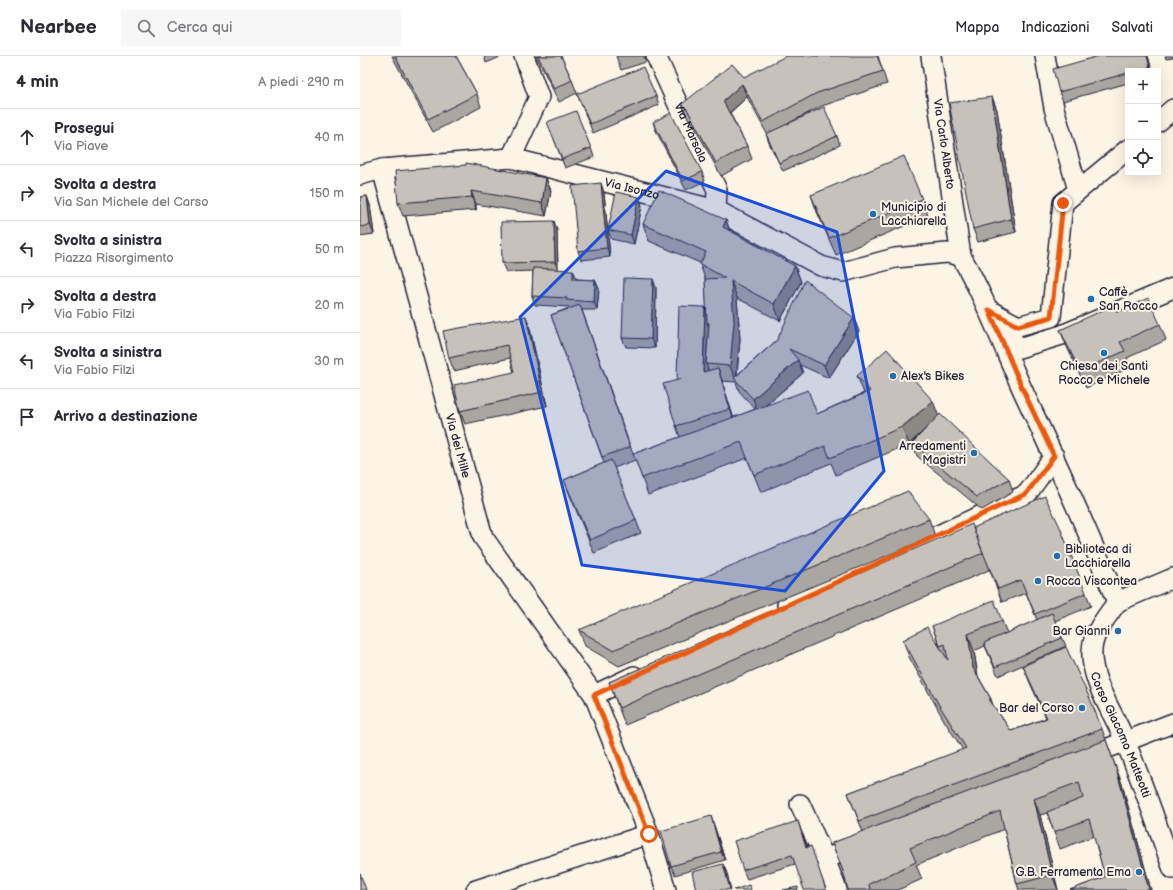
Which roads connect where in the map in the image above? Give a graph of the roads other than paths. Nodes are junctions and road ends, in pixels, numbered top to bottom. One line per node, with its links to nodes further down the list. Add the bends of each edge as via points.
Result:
1 (524, 56): 8 (street, via 538,97)
2 (656, 56): 12 (street, Via Marsala, via 717,190)
3 (931, 56): 13 (street, Via Carlo Alberto)
4 (1045, 56): 11 (street, via 1054,108)
5 (1173, 109): 6 (street)
6 (1161, 119)
7 (1125, 152): 11 (street)
8 (511, 158): 9 (street, Via Isonzo); 12 (street, Via Isonzo)
9 (382, 169): 10 (street, Via Isonzo); 21 (street, Via dei Mille, via 484,537)
10 (360, 175)
11 (1078, 190): 15 (street, via 1063,203 1051,317 1018,326)
12 (716, 210): 13 (street, Via Isonzo, via 821,266 843,272 895,258 947,253)
13 (961, 256): 15 (street)
14 (1173, 288): 15 (street, via 1062,335 1019,348)
15 (989, 310): 16 (street)
16 (1054, 456): 18 (street); 19 (street, via 1026,494)
17 (1173, 578): 18 (street)
18 (1117, 602): 23 (street, Corso Giacomo Matteotti, via 1097,631 1092,649 1092,664 1096,679)
19 (774, 611)
20 (652, 668): 21 (street)
21 (594, 695): 26 (street, Via dei Mille)
22 (1173, 723): 23 (street)
23 (1125, 741): 24 (street); 29 (street, Corso Giacomo Matteotti)
24 (1067, 764)
25 (800, 804): 28 (street)
26 (649, 834): 30 (street); 31 (street, Via dei Mille)
27 (876, 839): 28 (street)
28 (825, 859): 32 (street)
29 (1173, 869)
30 (476, 890)
31 (666, 890)
32 (837, 890)

